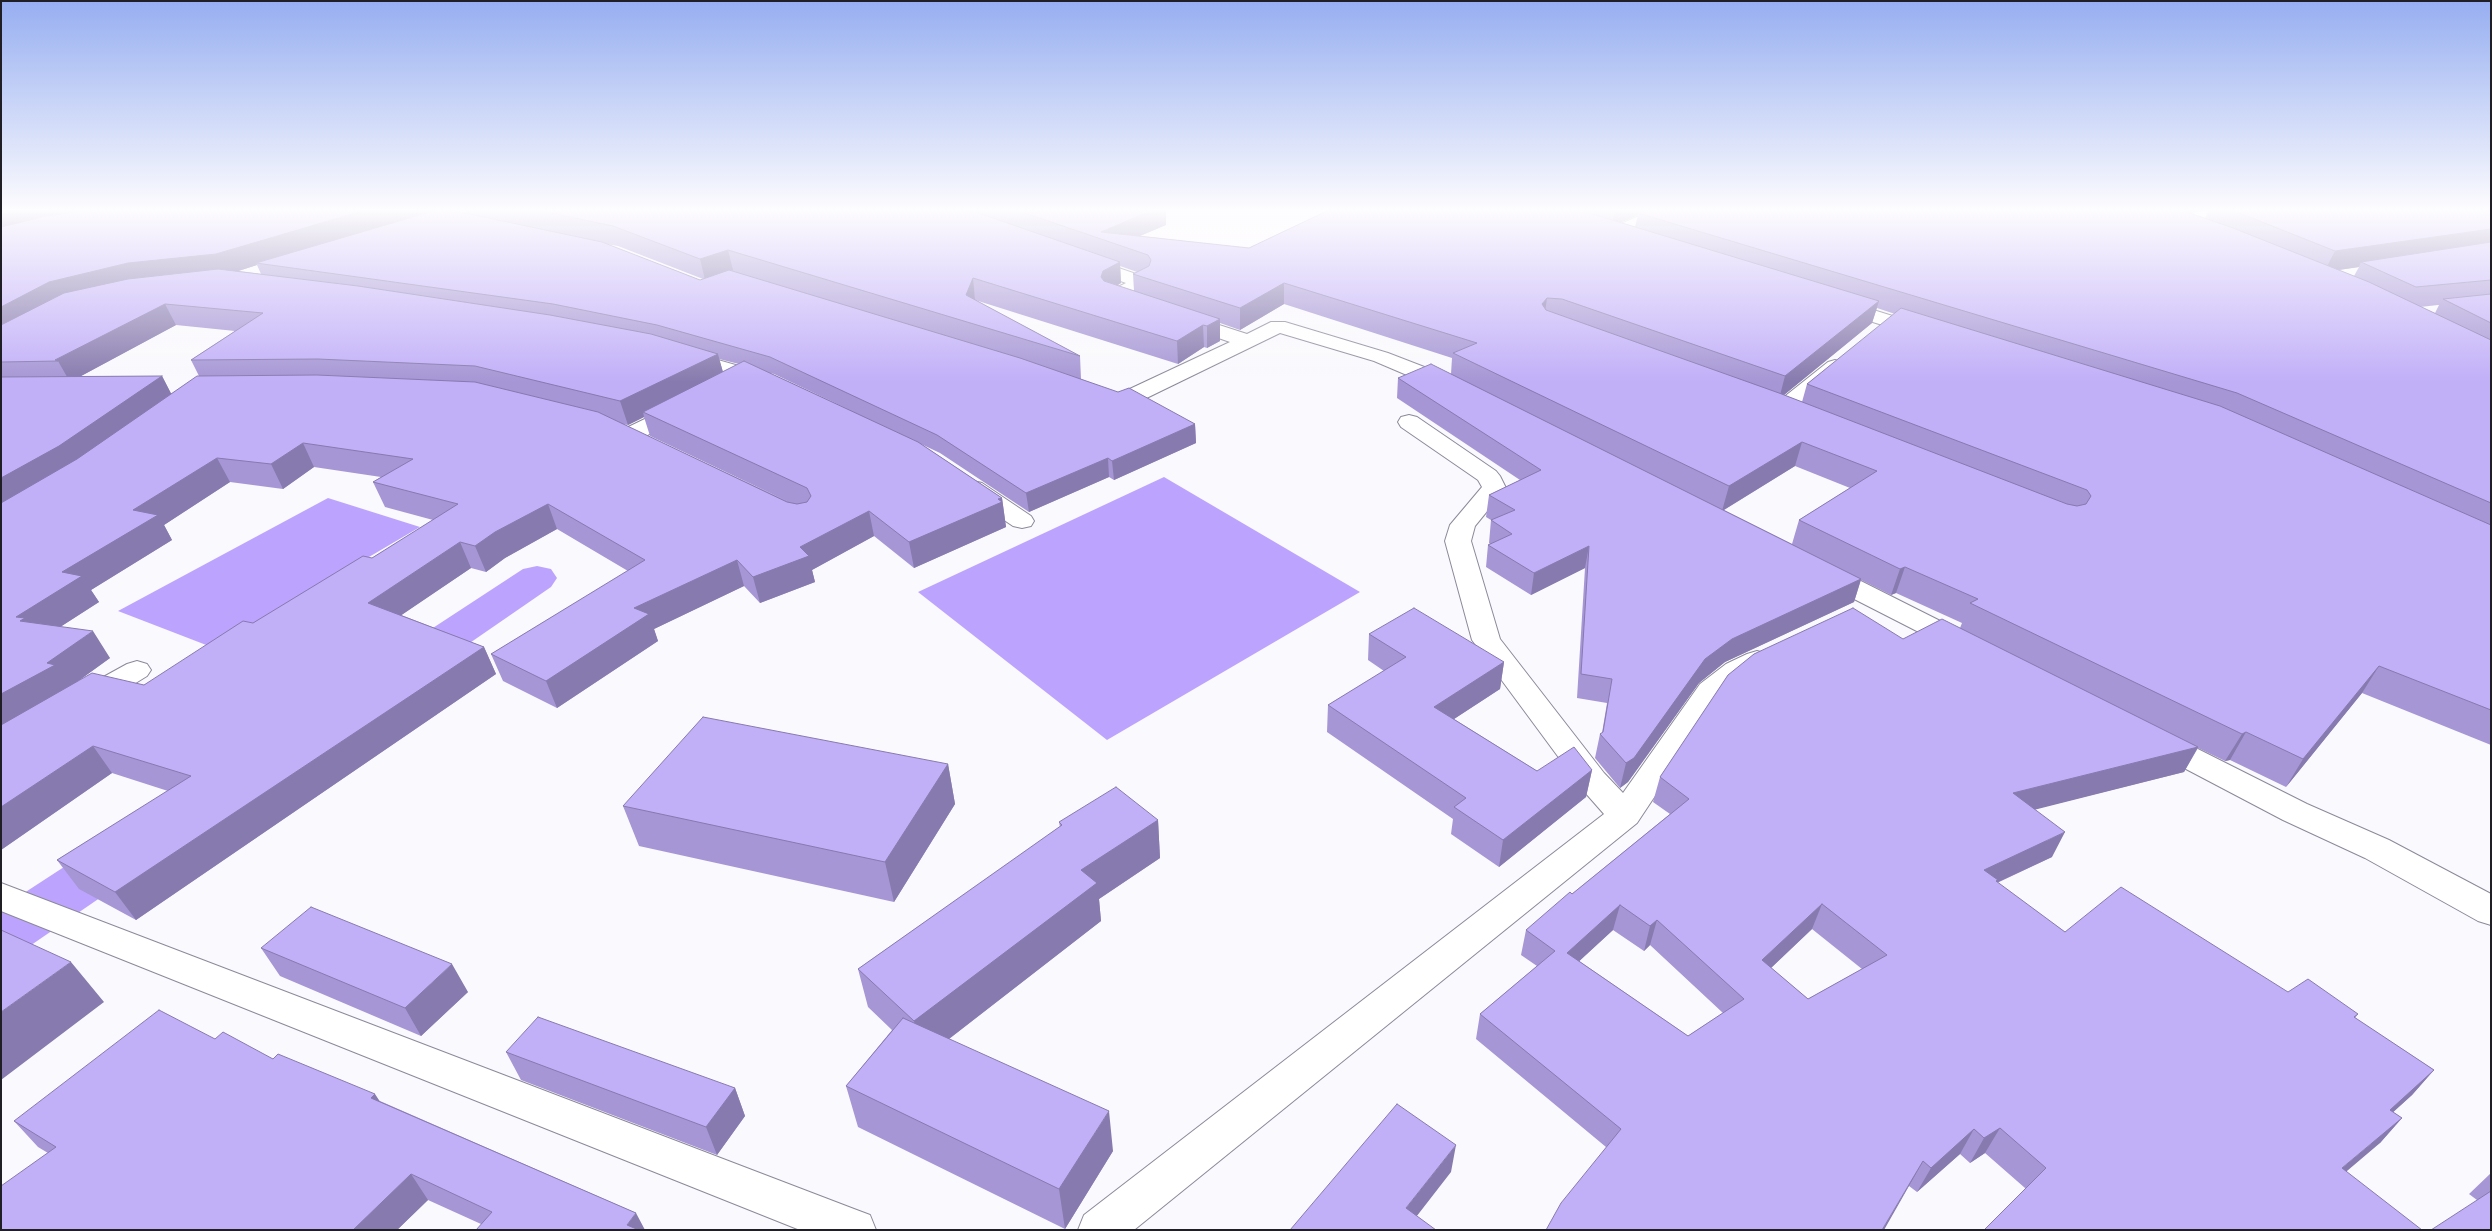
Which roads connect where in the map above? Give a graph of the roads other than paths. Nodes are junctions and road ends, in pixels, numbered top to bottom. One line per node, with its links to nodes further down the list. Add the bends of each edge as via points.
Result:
1 (1097, 266): 6 (street, via 1141,282 1113,297)
2 (1816, 298): 3 (street)
3 (1890, 321): 4 (street); 5 (street)
4 (1937, 335)
5 (1868, 338)
6 (1248, 341): 12 (street, via 1120,402); 13 (street, via 1278,326 1381,357)
7 (669, 352): 9 (street)
8 (1847, 356): 15 (street)
9 (748, 374): 10 (street); 11 (street)
10 (722, 388)
11 (783, 388)
12 (1084, 389)
13 (1472, 396)
14 (697, 401): 18 (street)
15 (1782, 410)
16 (1409, 422): 30 (street, via 1488,476 1494,488 1463,525 1458,541 1486,640 1593,781)
17 (604, 427): 18 (street)
18 (628, 436): 19 (street)
19 (654, 448)
20 (956, 476): 21 (street)
21 (1022, 521)
22 (1801, 562): 23 (street)
23 (1880, 602): 24 (street); 26 (street)
24 (1853, 615)
25 (1781, 649): 30 (street, via 1736,670 1710,692)
26 (1985, 655)
27 (137, 670): 28 (street)
28 (69, 709)
29 (2143, 734): 32 (street, via 2295,812 2377,849)
30 (1625, 815): 34 (street)
31 (6, 897): 33 (street)
32 (2491, 910)
33 (854, 1230)
34 (1100, 1230)

